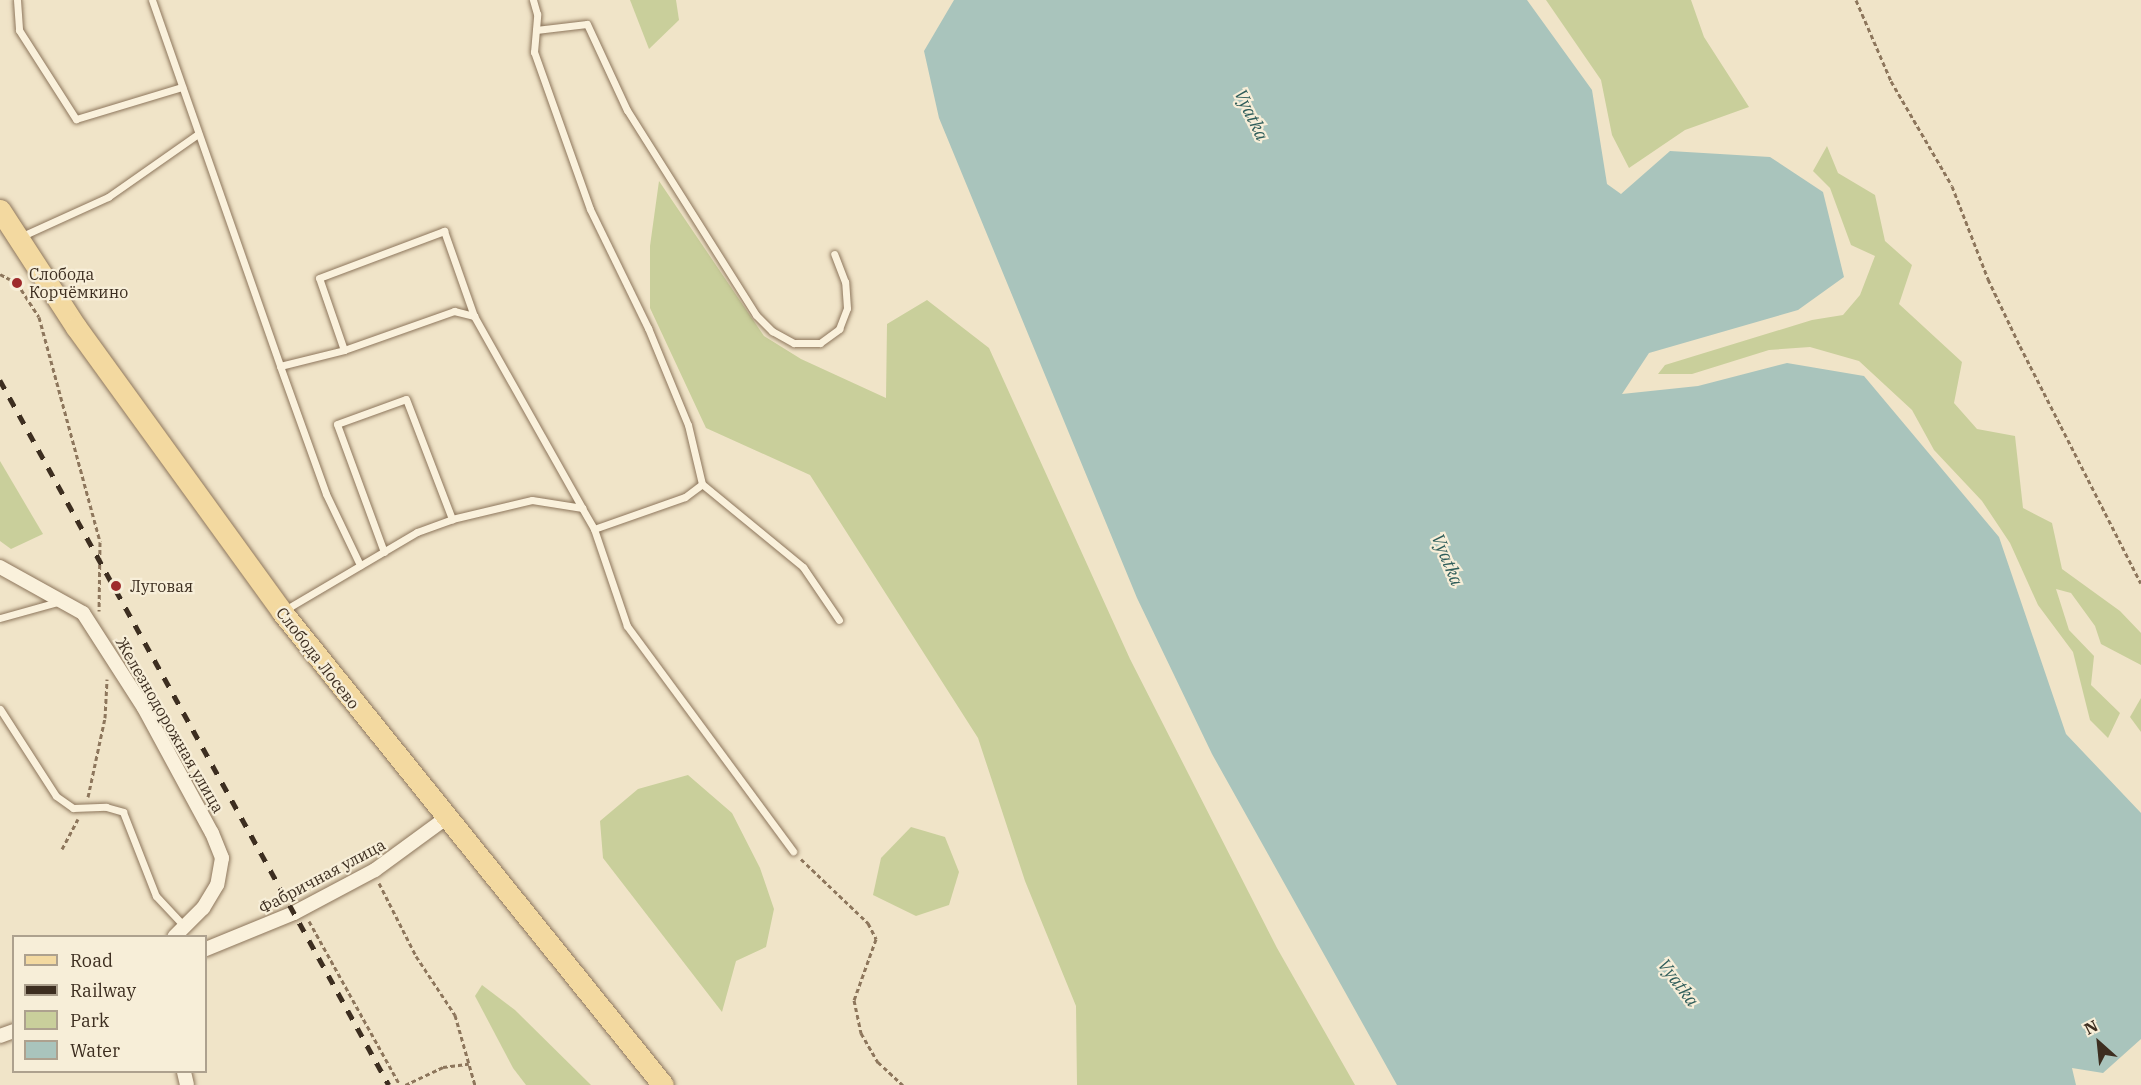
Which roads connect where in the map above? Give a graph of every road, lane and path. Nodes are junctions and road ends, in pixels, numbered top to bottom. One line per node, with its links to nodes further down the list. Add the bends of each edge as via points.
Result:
1 (17, 0): 6 (lane, via 20,30 76,119)
2 (152, 0): 6 (lane)
3 (533, 0): 5 (lane)
4 (1857, 0): 22 (path, via 1891,81 1953,186 1988,279)
5 (536, 30): 10 (lane, via 587,24 627,110 756,315 772,331 794,343 819,343 839,329 847,308 845,282); 15 (lane, via 534,52 590,209 648,328 688,425)
6 (182, 87): 7 (lane)
7 (198, 134): 9 (lane, via 108,197); 14 (lane)
8 (0, 210): 9 (main road, Слобода Лосево)
9 (18, 238): 24 (main road, Слобода Лосево, via 76,327)
10 (834, 254)
11 (0, 274): 27 (path, via 18,283 39,317 90,498 102,569)
12 (474, 316): 13 (lane, via 454,311); 13 (lane, via 444,231 319,278); 16 (lane)
13 (344, 350): 14 (lane)
14 (280, 366): 20 (lane, via 326,494)
15 (702, 484): 18 (lane, via 685,497); 26 (lane, via 803,567)
16 (582, 508): 17 (lane, via 532,500); 18 (lane)
17 (452, 519): 19 (lane); 19 (lane, via 406,399 337,424)
18 (594, 529): 33 (lane, via 627,626)
19 (384, 552): 20 (lane)
20 (360, 565): 24 (lane)
21 (0, 567): 23 (street, Железнодорожная улица)
22 (2141, 583)
23 (62, 601): 25 (lane); 27 (street, Железнодорожная улица, via 83,613)
24 (282, 612): 31 (main road, Слобода Лосево)
25 (0, 618)
26 (838, 620)
27 (97, 633): 36 (street, Железнодорожная улица, via 144,708 222,858 217,885 203,908)
28 (108, 670): 30 (path, via 105,718)
29 (0, 709): 30 (lane, via 56,796 73,808)
30 (84, 807): 32 (path); 36 (lane, via 123,812 156,896)
31 (446, 819): 34 (street, Фабричная улица); 42 (main road, Слобода Лосево)
32 (62, 849)
33 (793, 851): 43 (path, via 868,923 876,939 854,999 861,1033 878,1062)
34 (375, 870): 35 (street, Фабричная улица); 38 (path, via 387,905 455,1015)
35 (302, 909): 37 (street, Фабричная улица); 39 (path)
36 (179, 931)
37 (207, 949)
38 (469, 1064): 40 (path, via 443,1067); 41 (path)
39 (399, 1085)
40 (405, 1085)
41 (476, 1085)
42 (663, 1085)
43 (903, 1085)

